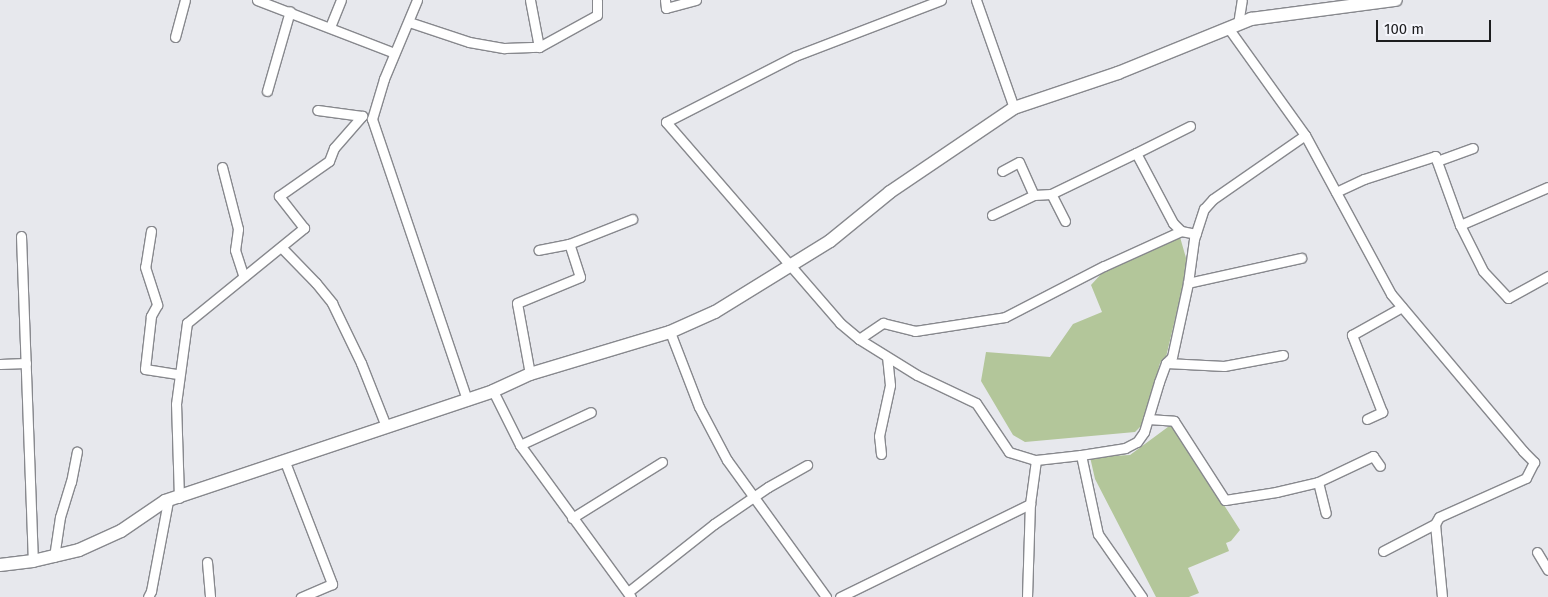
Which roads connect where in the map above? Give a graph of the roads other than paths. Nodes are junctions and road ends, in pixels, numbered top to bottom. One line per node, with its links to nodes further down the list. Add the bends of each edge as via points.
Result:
1 (186, 0): 17 (street)
2 (256, 0): 13 (street)
3 (341, 0): 15 (street)
4 (418, 0): 14 (street)
5 (530, 0): 18 (street)
6 (597, 0): 18 (street, via 597,15)
7 (665, 0): 8 (street, via 666,8)
8 (696, 0)
9 (941, 0): 48 (street, via 795,56 666,122)
10 (976, 0): 21 (street)
11 (1242, 0): 16 (street)
12 (1396, 0): 16 (street, via 1251,19)
13 (290, 11): 15 (street); 20 (street)
14 (409, 22): 18 (street, via 469,42); 19 (street)
15 (330, 27): 19 (street)
16 (1234, 27): 21 (street); 26 (street)
17 (175, 37)
18 (539, 47)
19 (394, 53): 24 (street)
20 (267, 91)
21 (1014, 108): 48 (street, via 890,192 830,241)
22 (317, 110): 23 (street)
23 (362, 116): 24 (street); 45 (street, via 334,148 329,161 279,196 304,228)
24 (372, 119): 63 (street)
25 (1190, 126): 28 (street)
26 (1305, 134): 33 (street); 42 (street, via 1212,199 1204,209)
27 (1473, 148): 29 (street)
28 (1136, 153): 34 (street); 41 (street, via 1173,223)
29 (1437, 160): 33 (street, via 1435,156 1364,179); 39 (street)
30 (222, 166): 49 (street, via 238,229 235,250)
31 (1002, 171): 35 (street, via 1019,162)
32 (1548, 187): 39 (street)
33 (1336, 192): 52 (street, via 1391,294)
34 (1051, 194): 35 (street); 38 (street)
35 (1034, 195): 36 (street)
36 (992, 215)
37 (632, 219): 44 (street)
38 (1065, 221)
39 (1460, 226): 50 (street, via 1483,271 1508,298)
40 (152, 231): 60 (street, via 145,267 157,305 151,316 145,369)
41 (1181, 231): 42 (street); 54 (street, via 1005,317 916,331 883,323)
42 (1196, 234): 51 (street)
43 (21, 236): 57 (street)
44 (569, 244): 46 (street); 61 (street, via 580,276 517,303)
45 (281, 247): 49 (street); 67 (street, via 332,303)
46 (539, 250)
47 (1301, 258): 51 (street)
48 (789, 265): 53 (street, via 715,312); 54 (street)
49 (244, 276): 60 (street, via 186,323)
50 (1548, 276)
51 (1188, 283): 58 (street, via 1172,357)
52 (1402, 307): 66 (street, via 1352,335 1382,412); 83 (street, via 1534,462 1526,478 1439,517)
53 (670, 332): 61 (street); 78 (street, via 699,407 727,460)
54 (858, 339): 56 (street)
55 (1283, 355): 58 (street, via 1224,366)
56 (887, 358): 70 (street, via 890,385 879,436); 72 (street, via 976,403 1009,452)
57 (26, 363): 59 (street); 87 (street)
58 (1166, 363): 65 (street)
59 (0, 364)
60 (178, 374): 79 (street)
61 (530, 374): 62 (street)
62 (493, 391): 63 (street); 68 (street)
63 (467, 400): 67 (street)
64 (591, 412): 68 (street)
65 (1148, 419): 71 (street, via 1137,442 1125,448); 77 (street, via 1174,421 1225,500)
66 (1367, 419)
67 (386, 426): 73 (street)
68 (520, 445): 82 (street)
69 (77, 452): 86 (street, via 60,517)
70 (881, 454)
71 (1081, 455): 72 (street); 98 (street, via 1098,534)
72 (1036, 460): 80 (street)
73 (285, 462): 79 (street); 94 (street, via 332,584)
74 (662, 462): 82 (street)
75 (807, 465): 78 (street)
76 (1380, 466): 77 (street, via 1373,456)
77 (1318, 482): 81 (street)
78 (754, 496): 91 (street, via 702,533); 95 (street)
79 (173, 499): 86 (street, via 121,531 79,550); 92 (street)
80 (1030, 504): 96 (street); 97 (street)
81 (1326, 513)
82 (572, 518): 91 (street)
83 (1435, 524): 84 (street); 99 (street)
84 (1383, 551)
85 (1537, 552): 90 (street)
86 (54, 557): 87 (street)
87 (33, 561): 89 (street)
88 (207, 562): 93 (street)
89 (0, 565)
90 (1548, 570)
91 (630, 595)
92 (148, 597)
93 (210, 597)
94 (301, 597)
95 (826, 597)
96 (840, 597)
97 (1026, 597)
98 (1142, 597)
99 (1442, 597)

